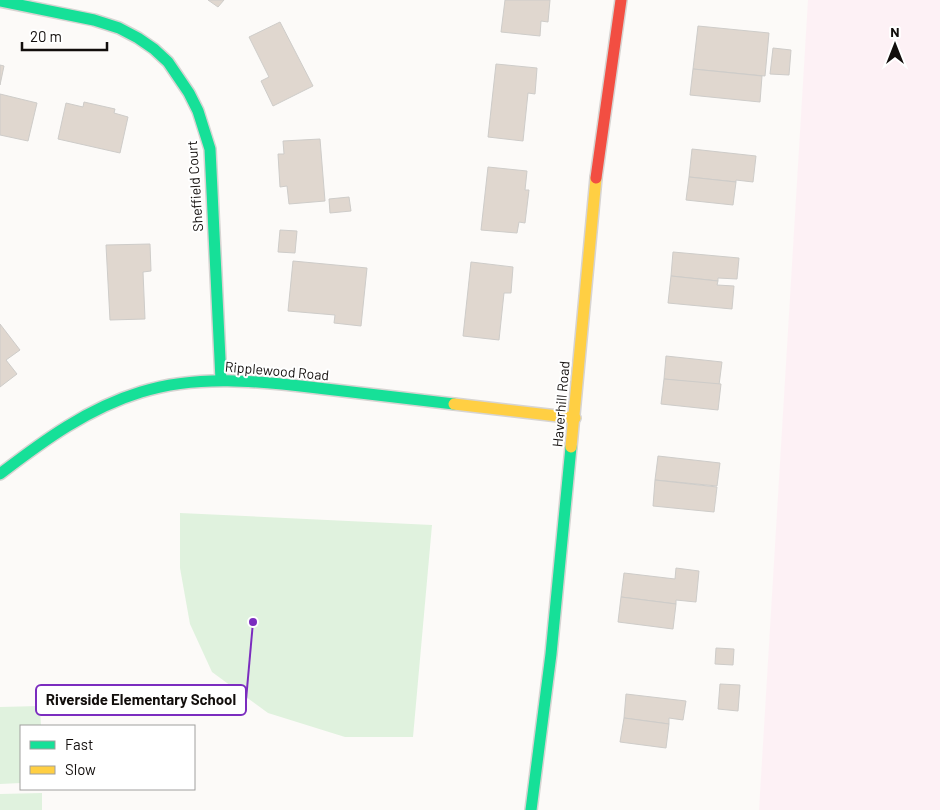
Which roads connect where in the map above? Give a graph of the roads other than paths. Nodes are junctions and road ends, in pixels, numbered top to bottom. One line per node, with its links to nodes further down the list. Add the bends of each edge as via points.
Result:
1 (621, 0): 4 (street, Haverhill Road, via 596,180)
2 (0, 1): 3 (street, Sheffield Court, via 119,28 154,50 183,80 199,112 210,149)
3 (221, 380): 4 (street, Ripplewood Road, via 255,381); 5 (street, Ripplewood Road, via 163,386 133,394 59,431)
4 (574, 418): 6 (street, Haverhill Road, via 544,721)
5 (0, 474)
6 (531, 810)

